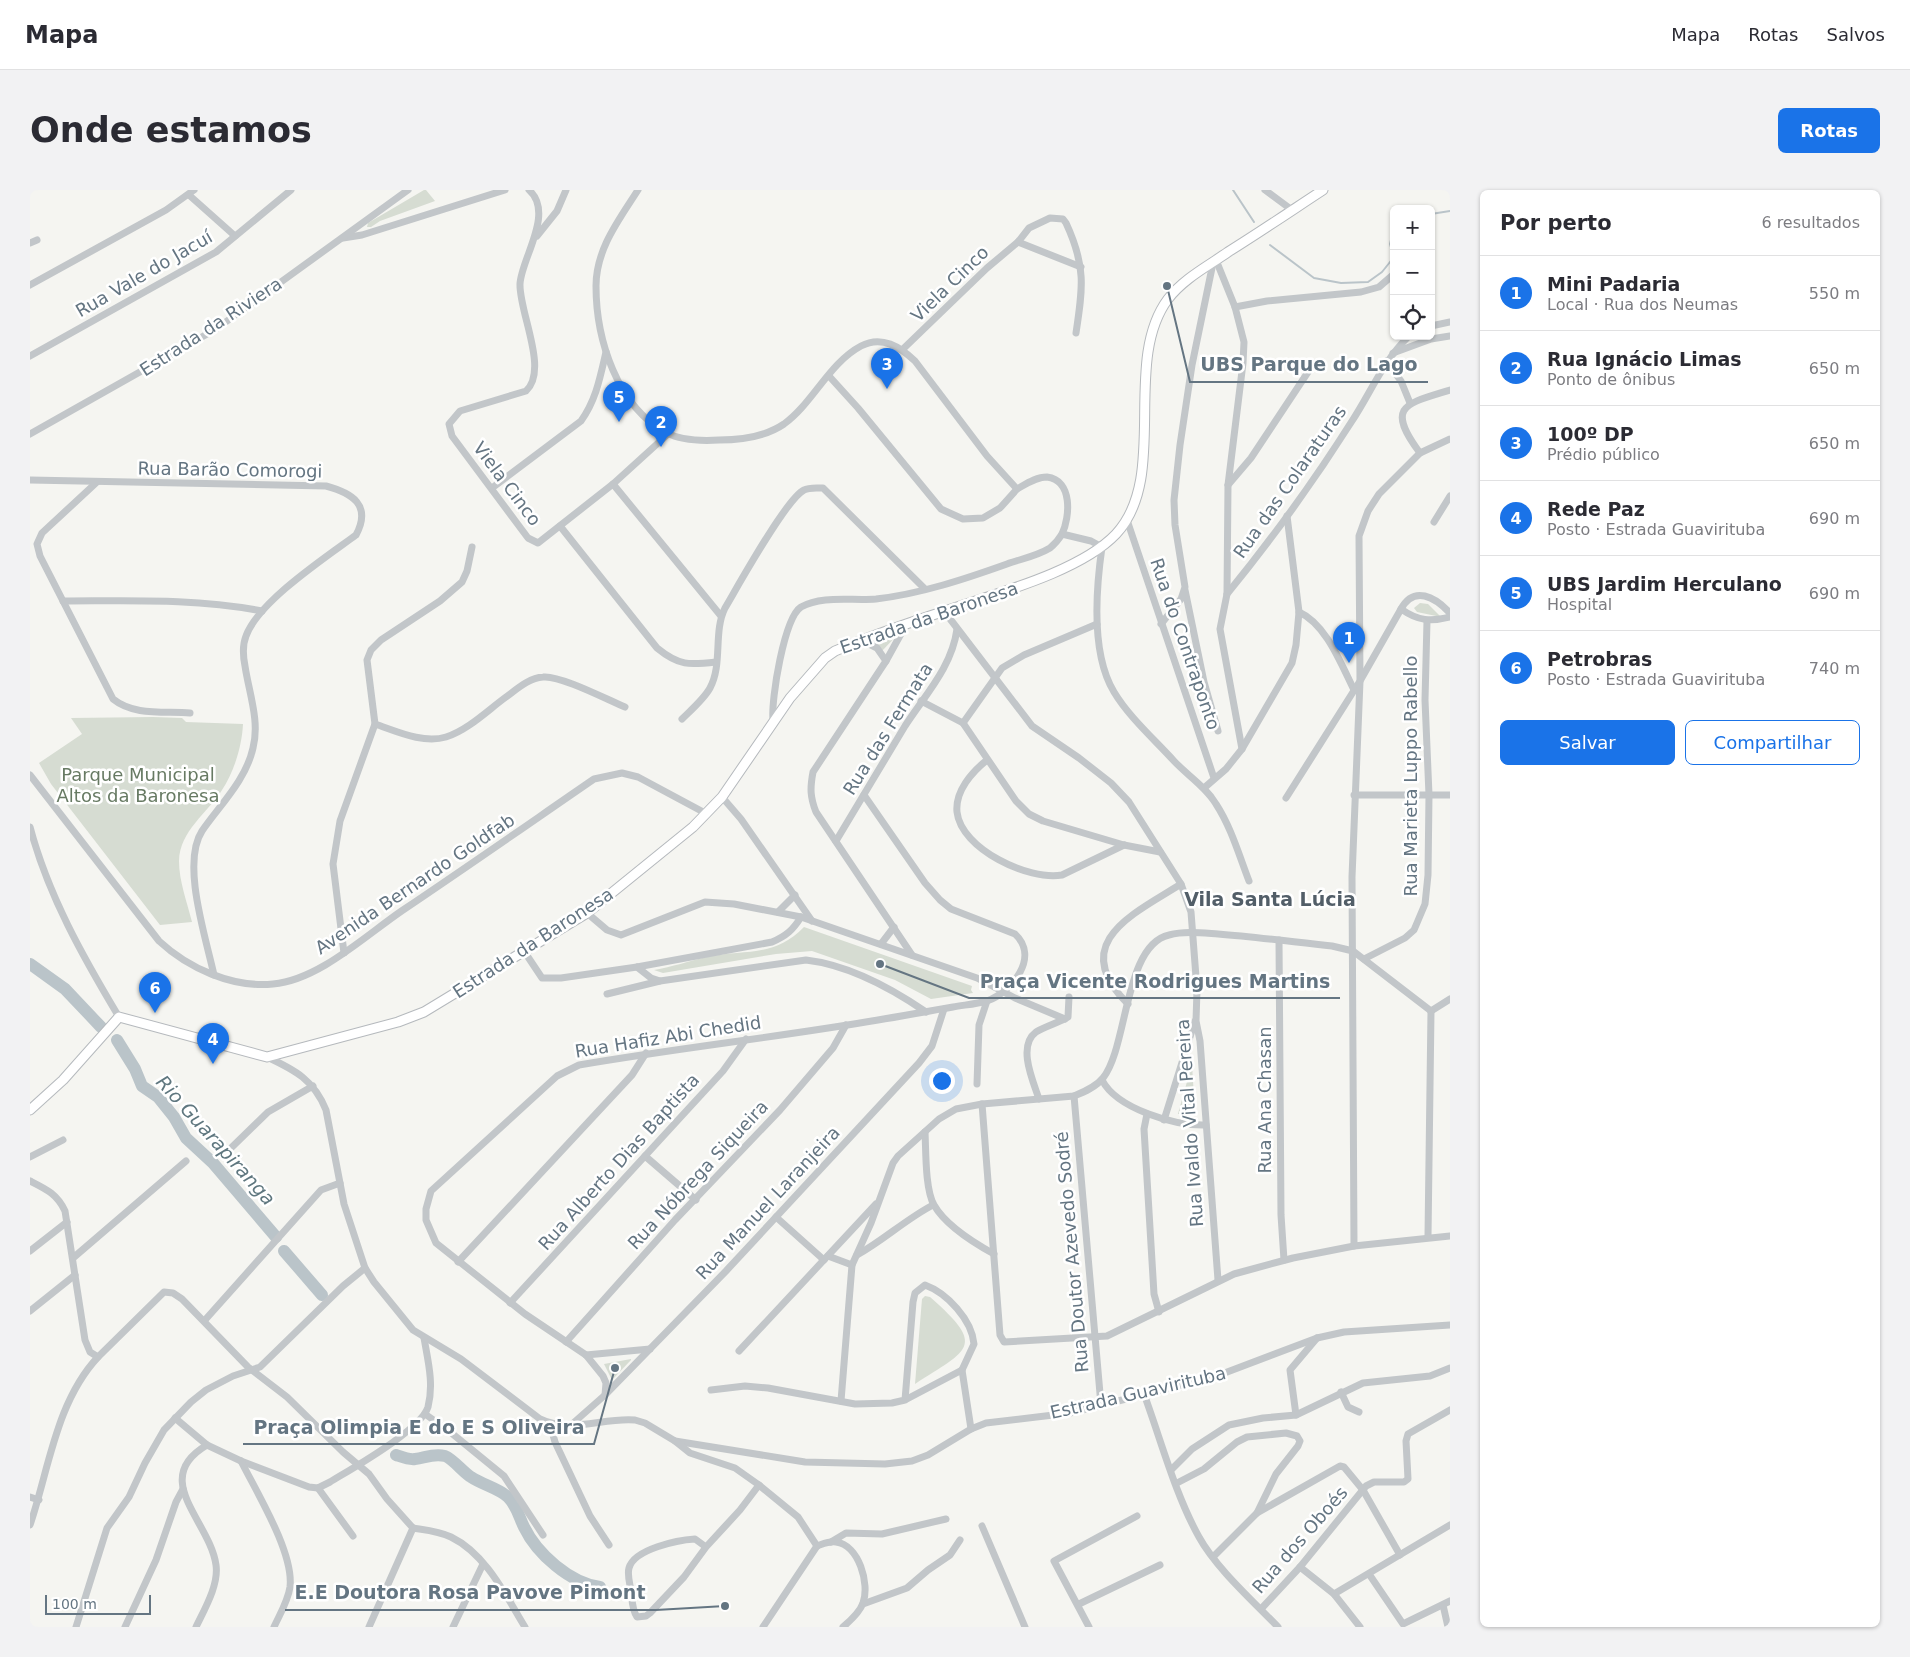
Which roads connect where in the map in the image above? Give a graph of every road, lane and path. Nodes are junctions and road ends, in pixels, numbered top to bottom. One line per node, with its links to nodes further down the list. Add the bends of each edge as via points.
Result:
1 (291, 190): 11 (street, Rua Vale do Jacuí)
2 (408, 190): 13 (street, Estrada da Riviera)
3 (504, 190): 13 (street)
4 (529, 190): 12 (street, via 536,203)
5 (566, 190): 12 (street, via 557,211)
6 (638, 190): 27 (street, via 604,246 597,267 598,303)
7 (1265, 190): 10 (street)
8 (1323, 190): 10 (main road, Estrada da Baronesa)
9 (192, 192): 11 (street); 18 (street)
10 (1292, 210): 15 (main road, Estrada da Baronesa)
11 (235, 236): 26 (street, Rua Vale do Jacuí, via 216,252)
12 (537, 236): 42 (street, Viela Cinco, via 524,265 520,286 534,360 531,387 516,396 476,404 460,411 449,424 452,436)
13 (340, 239): 34 (street, Estrada da Riviera, via 216,329 100,396)
14 (1018, 242): 16 (street); 16 (street, Viela Cinco, via 1035,224 1060,217 1074,240); 25 (street, Viela Cinco)
15 (1214, 262): 19 (street); 46 (main road, Estrada da Baronesa, via 1179,287 1159,314 1148,362 1139,487); 52 (street, via 1192,365 1174,500)
16 (1081, 268): 22 (street)
17 (1390, 277): 19 (street, via 1379,287 1361,292)
18 (30, 285)
19 (1235, 307): 41 (street, via 1244,342)
20 (1450, 322): 21 (street)
21 (1435, 325)
22 (1076, 333)
23 (1450, 336): 28 (street, via 1431,339)
24 (1405, 340): 28 (street, Rua das Colaraturas)
25 (903, 349): 31 (street, via 877,341 862,346); 43 (street, via 986,456)
26 (32, 352)
27 (606, 352): 35 (street, via 620,384 635,406); 42 (street, via 598,390 581,421)
28 (1392, 354): 29 (street, Rua das Colaraturas)
29 (1386, 361): 33 (street, via 1401,381); 45 (street, Rua das Colaraturas, via 1354,420)
30 (1314, 362): 41 (street, via 1251,458)
31 (829, 376): 35 (street, via 784,424 762,435 740,440 689,440); 43 (street, via 941,509 963,519 982,518 1000,508)
32 (1450, 390): 33 (street)
33 (1410, 403): 37 (street, via 1402,424 1404,432)
34 (31, 430)
35 (668, 434): 40 (street)
36 (1450, 439): 37 (street)
37 (1420, 453): 71 (street, via 1379,494 1359,536)
38 (30, 480): 39 (street, Rua Barão Comorogi)
39 (97, 482): 55 (street, via 42,532 37,544); 57 (street, Rua Barão Comorogi, via 302,485 326,486 347,492 362,510 362,524 356,535)
40 (612, 484): 48 (street); 61 (street)
41 (1228, 485): 54 (street)
42 (492, 488): 48 (street, Viela Cinco, via 528,538 538,543)
43 (1017, 488): 49 (street, via 1046,477 1064,488 1068,504 1067,524)
44 (1450, 496): 47 (street)
45 (1287, 516): 54 (street, Rua das Colaraturas); 59 (street)
46 (1127, 520): 51 (main road, Estrada da Baronesa); 65 (street, Rua do Contraponto)
47 (1434, 522)
48 (560, 526): 69 (street, via 657,648 682,664)
49 (1062, 534): 51 (street); 53 (street, Estrada da Baronesa, via 1043,551 968,578)
50 (472, 547): 79 (street, via 462,582 371,650 367,660)
51 (1102, 547): 58 (main road, Estrada da Baronesa, via 1028,584); 64 (street)
52 (1185, 587): 65 (street, via 1181,599); 80 (street, via 1204,682)
53 (924, 588): 61 (street, via 823,488 804,489 757,554); 76 (street, Estrada da Baronesa, via 875,599 814,602 800,608 787,632 773,702)
54 (1227, 594): 81 (street, via 1220,629)
55 (63, 601): 57 (street, via 195,602); 75 (street, via 113,699 132,710)
56 (1401, 609): 60 (street, via 1410,596 1417,594 1433,600); 62 (street, via 1410,616); 71 (street)
57 (262, 611): 114 (street, Rua Barão Comorogi, via 245,637 243,651 255,719 253,750 232,792 201,832 194,847 195,884)
58 (944, 611): 63 (main road, Estrada da Baronesa); 66 (street, Rua Ivaldo Vital Pereira)
59 (1299, 612): 72 (street, via 1317,626); 81 (street, via 1292,663)
60 (1450, 615): 62 (street)
61 (721, 616): 69 (street)
62 (1427, 621): 88 (street, Rua Marieta Luppo Rabello)
63 (908, 623): 67 (main road, Estrada da Baronesa); 68 (street)
64 (1097, 624): 70 (street, via 1024,654 1002,668); 85 (street, via 1114,692 1185,773)
65 (1161, 624): 84 (street, Rua do Contraponto)
66 (957, 629): 70 (street, Rua Ivaldo Vital Pereira); 73 (street, Rua das Fermata, via 955,647 949,660)
67 (861, 640): 68 (street, via 877,648); 76 (main road, Estrada da Baronesa, via 825,658)
68 (886, 661): 94 (street, via 813,772 811,799)
69 (716, 662): 77 (street, via 710,688)
70 (996, 677): 78 (street); 96 (street, Rua Ivaldo Vital Pereira, via 1032,726 1111,783 1129,802)
71 (1360, 680): 72 (street); 87 (street)
72 (1354, 690): 91 (street)
73 (921, 701): 78 (street); 86 (street, Rua das Fermata)
74 (625, 707): 79 (street, via 544,676 521,686 445,738 427,738)
75 (190, 713)
76 (773, 719): 90 (main road, Estrada da Baronesa)
77 (682, 720)
78 (963, 723): 82 (street)
79 (375, 724): 110 (street, via 336,839 333,864)
80 (1218, 731)
81 (1242, 749): 84 (street)
82 (987, 760): 95 (street, via 1029,814); 95 (street, via 974,770 957,805 960,821 988,855 1042,876 1062,875)
83 (30, 775): 114 (street, Avenida Bernardo Goldfab, via 159,941 172,953)
84 (1214, 778): 85 (street)
85 (1204, 788): 97 (street, via 1225,821)
86 (864, 795): 94 (street, Rua das Fermata); 116 (street, via 940,900 952,909 1015,934 1021,940 1025,949 1024,964)
87 (1354, 795): 88 (street); 109 (street)
88 (1428, 795): 89 (street); 112 (street, Rua Marieta Luppo Rabello, via 1428,875 1420,919 1405,938)
89 (1450, 795)
90 (722, 797): 92 (main road, Estrada da Baronesa); 99 (street)
91 (1286, 798)
92 (707, 814): 101 (main road, Estrada da Baronesa); 110 (street, Avenida Bernardo Goldfab, via 638,777 622,773 594,779)
93 (30, 826): 125 (street, via 58,904 88,965)
94 (836, 842): 104 (street)
95 (1124, 845): 96 (street)
96 (1160, 852): 98 (street, Rua Ivaldo Vital Pereira)
97 (1249, 881)
98 (1181, 884): 105 (street, Rua Ivaldo Vital Pereira, via 1189,903); 121 (street, via 1124,920 1112,932 1106,946 1106,972)
99 (795, 895): 100 (street); 103 (street)
100 (778, 912): 101 (street, via 705,902 621,934 607,930); 102 (street)
101 (587, 913): 108 (main road, Estrada da Baronesa)
102 (801, 917): 103 (street); 113 (street, via 790,933 772,942)
103 (812, 920): 107 (street)
104 (894, 927): 107 (street); 111 (street)
105 (1192, 933): 106 (street); 121 (street, via 1168,935 1150,947 1137,972); 127 (street, Rua Ivaldo Vital Pereira)
106 (1279, 940): 109 (street); 163 (street, Rua Ana Chasan, via 1280,1216)
107 (881, 944): 111 (street)
108 (524, 951): 113 (street, via 537,973 548,979); 131 (main road, Estrada da Baronesa, via 410,1018)
109 (1353, 951): 112 (street); 157 (street)
110 (344, 953): 114 (street, Avenida Bernardo Goldfab, via 294,979 273,984 249,984)
111 (912, 955): 116 (street, via 977,978)
112 (1364, 959): 123 (street)
113 (637, 967): 115 (street)
114 (214, 975)
115 (660, 981): 117 (street); 124 (street, via 806,960 843,969 892,990)
116 (1003, 991): 120 (street, Rua Hafiz Abi Chedid); 126 (street)
117 (608, 994)
118 (1069, 997): 126 (street, via 1070,1013)
119 (1450, 999): 123 (street)
120 (987, 1000): 122 (street, Rua Hafiz Abi Chedid); 133 (street, via 979,1025)
121 (1128, 1004): 132 (street)
122 (944, 1008): 124 (street, Rua Hafiz Abi Chedid); 153 (street, Rua Manuel Laranjeira, via 932,1046 919,1063)
123 (1431, 1011): 155 (street)
124 (926, 1012): 128 (street, Rua Hafiz Abi Chedid)
125 (119, 1017): 131 (main road, Estrada Guavirituba); 138 (main road, via 58,1086)
126 (1065, 1019): 136 (street, via 1035,1033 1028,1042 1028,1056)
127 (1196, 1021): 140 (street); 141 (street, Rua Ivaldo Vital Pereira)
128 (846, 1026): 129 (street, Rua Hafiz Abi Chedid); 150 (street, Rua Nóbrega Siqueira, via 833,1048 780,1110)
129 (746, 1039): 130 (street, Rua Hafiz Abi Chedid); 145 (street, Rua Alberto Dias Baptista, via 728,1064)
130 (646, 1053): 164 (street, via 632,1075); 164 (street, Rua Hafiz Abi Chedid, via 579,1065 557,1076 436,1185 426,1209 430,1232)
131 (266, 1057): 134 (street, Estrada Guavirituba, via 296,1072)
132 (1102, 1080): 135 (street); 139 (street, via 1114,1094)
133 (977, 1084)
134 (313, 1086): 144 (street, via 268,1112); 149 (street, Estrada Guavirituba, via 326,1110)
135 (1074, 1096): 136 (street); 175 (street, Rua Doutor Azevedo Sodré)
136 (1039, 1098): 137 (street)
137 (982, 1104): 142 (street, via 948,1112); 159 (street)
138 (30, 1110)
139 (1148, 1114): 140 (street); 171 (street, via 1144,1129 1154,1294)
140 (1164, 1120): 141 (street)
141 (1206, 1125): 168 (street, Rua Ivaldo Vital Pereira)
142 (925, 1132): 151 (street, via 893,1163); 152 (street)
143 (63, 1140): 146 (street)
144 (231, 1148)
145 (645, 1156): 150 (street); 169 (street, Rua Alberto Dias Baptista)
146 (30, 1157)
147 (186, 1161): 161 (street)
148 (30, 1181): 154 (street, via 59,1199)
149 (340, 1183): 166 (street, Estrada Guavirituba); 172 (street, via 321,1190)
150 (696, 1200): 177 (street, Rua Nóbrega Siqueira)
151 (879, 1201): 160 (street); 162 (street)
152 (934, 1204): 159 (street, via 954,1226); 160 (street, via 914,1214)
153 (776, 1217): 162 (street); 178 (street, Rua Manuel Laranjeira)
154 (67, 1222): 158 (street); 161 (street)
155 (1428, 1236): 156 (street); 157 (street)
156 (1450, 1236)
157 (1354, 1246): 163 (street)
158 (30, 1251)
159 (994, 1254): 175 (street, via 1000,1335 1004,1342)
160 (857, 1255): 165 (street)
161 (73, 1258): 167 (street)
162 (826, 1258): 165 (street); 179 (street)
163 (1284, 1260): 168 (street)
164 (458, 1262): 169 (street, Rua Hafiz Abi Chedid)
165 (852, 1265): 190 (street)
166 (365, 1268): 174 (street, Estrada Guavirituba, via 400,1316); 184 (street)
167 (75, 1275): 170 (street); 181 (street, via 85,1340 90,1352)
168 (1218, 1280): 171 (street)
169 (510, 1303): 177 (street, Rua Hafiz Abi Chedid)
170 (30, 1311)
171 (1159, 1312): 175 (street, via 1116,1333)
172 (205, 1320): 181 (street, via 173,1293 164,1292); 184 (street)
173 (1450, 1325): 176 (street, Estrada Guavirituba, via 1344,1332)
174 (424, 1338): 195 (street, via 431,1375); 198 (street, Estrada Guavirituba, via 461,1359)
175 (1095, 1338): 191 (street, Rua Doutor Azevedo Sodré)
176 (1317, 1338): 187 (street, Estrada Guavirituba, via 1214,1377); 196 (street, via 1290,1370)
177 (566, 1342): 180 (street, Rua Hafiz Abi Chedid)
178 (650, 1349): 180 (street); 188 (street, Rua Manuel Laranjeira)
179 (739, 1351)
180 (586, 1355): 188 (street, Rua Hafiz Abi Chedid, via 603,1376)
181 (98, 1357): 213 (street, via 80,1379 64,1413)
182 (1450, 1368): 186 (street, via 1416,1378 1368,1382)
183 (962, 1370): 189 (street); 189 (street, via 974,1344 967,1322 932,1288 925,1286 915,1293 913,1302); 201 (street)
184 (254, 1371): 197 (street, via 233,1376 206,1390); 205 (street)
185 (711, 1390): 190 (street, via 744,1386 768,1388)
186 (1341, 1392): 194 (street, via 1348,1407); 196 (street)
187 (1144, 1394): 191 (street, Estrada Guavirituba); 206 (street)
188 (605, 1395): 192 (street, Rua Manuel Laranjeira)
189 (905, 1400): 190 (street, via 876,1404)
190 (841, 1401)
191 (1101, 1405): 201 (street, Estrada Guavirituba, via 1070,1413 1001,1420)
192 (594, 1406): 199 (street, Rua Manuel Laranjeira); 200 (street, Rua Manuel Laranjeira)
193 (1450, 1410): 211 (street, via 1408,1434 1408,1479 1404,1482 1374,1482)
194 (1359, 1412)
195 (425, 1414): 205 (street, via 414,1426); 221 (street, via 504,1476)
196 (1296, 1415): 206 (street, via 1229,1426 1192,1449)
197 (175, 1418): 203 (street); 240 (street, via 154,1444 129,1497 107,1528)
198 (550, 1424): 200 (street, Estrada Guavirituba); 225 (street, via 555,1442 590,1516)
199 (585, 1424): 200 (street, Estrada Guavirituba); 202 (street, Estrada Guavirituba, via 635,1420)
200 (571, 1425)
201 (972, 1429): 202 (street, Estrada Guavirituba, via 928,1455 885,1464 805,1462)
202 (675, 1441): 208 (street, via 690,1453 735,1468)
203 (207, 1445): 204 (street); 210 (street, via 185,1464)
204 (242, 1461): 209 (street); 243 (street, via 290,1570 288,1597)
205 (359, 1464): 209 (street); 220 (street)
206 (1172, 1470): 207 (street)
207 (1177, 1483): 214 (street, via 1204,1469 1246,1437 1294,1434 1299,1437 1298,1446 1276,1474); 229 (street, via 1200,1538)
208 (758, 1485): 226 (street, via 798,1516); 227 (street)
209 (318, 1488): 222 (street)
210 (183, 1489): 241 (street); 242 (street, via 216,1566 210,1597)
211 (1363, 1490): 214 (street, via 1344,1467 1334,1468); 228 (street); 232 (street, Rua dos Oboés)
212 (30, 1497): 213 (street)
213 (39, 1500): 217 (street)
214 (1257, 1513): 229 (street)
215 (1137, 1516): 237 (street, via 1054,1561)
216 (946, 1519): 224 (street, via 882,1534 846,1533)
217 (30, 1525)
218 (1450, 1525): 228 (street)
219 (982, 1526): 249 (street)
220 (413, 1528): 230 (street, via 451,1536 463,1543); 244 (street)
221 (543, 1535)
222 (353, 1536)
223 (960, 1540): 236 (street, via 957,1549 907,1588)
224 (831, 1542): 226 (street); 236 (street, via 838,1542 851,1551 858,1562 864,1577)
225 (609, 1545)
226 (817, 1546): 247 (street)
227 (706, 1547): 227 (street, via 695,1539 660,1546 631,1563 628,1573 637,1617 650,1613 684,1577)
228 (1400, 1555): 233 (street)
229 (1213, 1557): 239 (street)
230 (483, 1564): 245 (street); 246 (street)
231 (1160, 1564): 237 (street)
232 (1300, 1566): 234 (street); 239 (street, Rua dos Oboés)
233 (1369, 1574): 234 (street); 238 (street, via 1404,1624)
234 (1334, 1594): 252 (street)
235 (1450, 1601): 238 (street)
236 (863, 1604): 248 (street)
237 (1079, 1604): 250 (street)
238 (1443, 1605): 253 (street)
239 (1260, 1609): 251 (street)
240 (76, 1627)
241 (126, 1627)
242 (196, 1627)
243 (274, 1627)
244 (369, 1627)
245 (453, 1627)
246 (525, 1627)
247 (764, 1627)
248 (844, 1627)
249 (1025, 1627)
250 (1089, 1627)
251 (1278, 1627)
252 (1360, 1627)
253 (1448, 1627)

